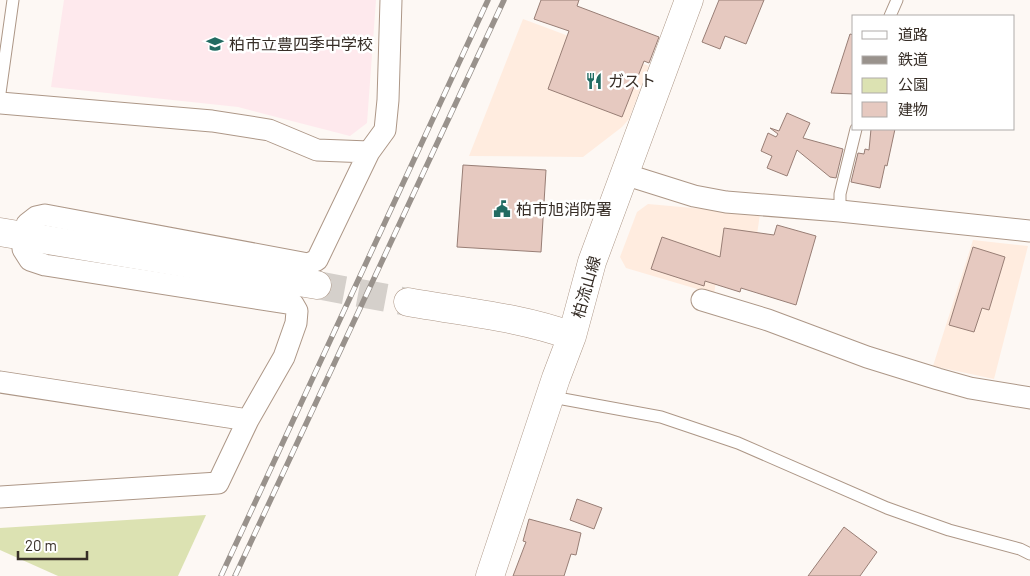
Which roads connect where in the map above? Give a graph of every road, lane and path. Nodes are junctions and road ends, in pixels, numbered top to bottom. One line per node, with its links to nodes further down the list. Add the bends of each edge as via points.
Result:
1 (13, 0): 6 (lane)
2 (392, 0): 9 (street, via 385,130)
3 (689, 0): 10 (main road, 柏流山線)
4 (897, 0): 5 (lane)
5 (890, 15)
6 (0, 93)
7 (0, 103): 9 (street, via 212,120 269,130 317,150)
8 (856, 130): 11 (lane, via 840,194)
9 (370, 152): 13 (street, via 317,260 308,264 45,215 36,217)
10 (624, 174): 11 (street, via 694,196 726,202); 17 (main road, 柏流山線, via 592,262)
11 (840, 211): 12 (street)
12 (1030, 231)
13 (12, 234): 14 (main road); 21 (street, via 30,260 45,265 293,304 297,311 296,323 284,357)
14 (317, 285)
15 (702, 300): 19 (street, via 938,379)
16 (408, 302): 17 (main road, via 521,321)
17 (572, 336): 24 (main road, 柏流山線)
18 (0, 382): 21 (street)
19 (1030, 398)
20 (563, 399): 23 (lane, via 661,417 738,443 887,508)
21 (248, 420): 22 (street, via 218,483)
22 (0, 497)
23 (1030, 554)
24 (490, 576)

